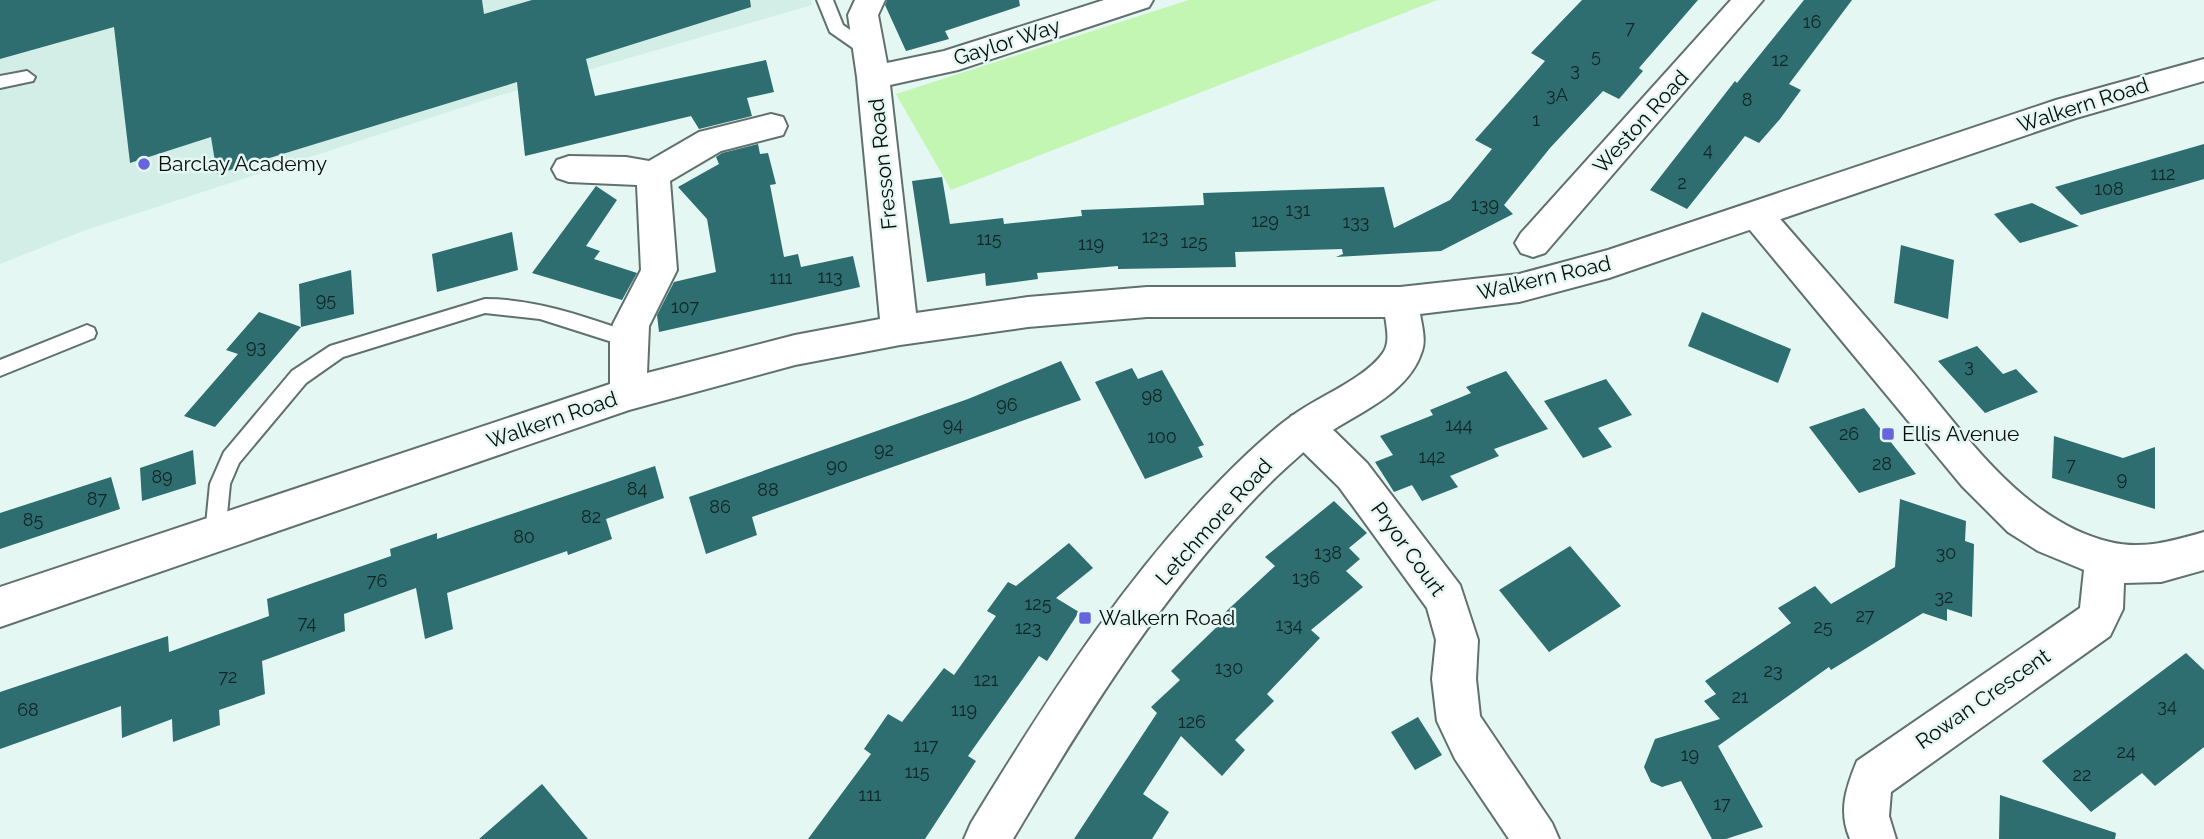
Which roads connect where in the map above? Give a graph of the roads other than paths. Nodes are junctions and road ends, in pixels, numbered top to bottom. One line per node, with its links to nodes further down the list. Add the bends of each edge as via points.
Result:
1 (825, 0): 5 (lane, via 836,28)
2 (870, 0): 5 (street, Fresson Road, via 863,15)
3 (1138, 0): 5 (street, Gaylor Way, via 947,62)
4 (1748, 0): 13 (street, Weston Road)
5 (871, 64): 15 (street, Fresson Road)
6 (2204, 70): 12 (street, Walkern Road, via 2068,108)
7 (27, 77): 8 (lane)
8 (0, 82)
9 (771, 126): 11 (street, via 710,141)
10 (569, 169): 11 (street)
11 (653, 175): 17 (street, via 659,270)
12 (1757, 215): 14 (street, Walkern Road, via 1619,261 1519,288); 23 (street, via 2000,500 2052,538)
13 (1533, 243)
14 (1401, 302): 15 (street, Walkern Road, via 1147,302); 20 (street, Letchmore Road, via 1405,336 1397,364)
15 (900, 330): 19 (street, Walkern Road, via 795,350)
16 (87, 333): 18 (lane)
17 (628, 339): 19 (street); 21 (lane, via 533,309 504,305 485,306 337,351 299,377 231,457 220,484)
18 (0, 368)
19 (629, 394): 21 (street, Walkern Road)
20 (1305, 428): 25 (street, Letchmore Road, via 1261,466 1183,550 1069,704); 26 (street, Pryor Court, via 1353,475 1445,599 1457,640 1454,680 1460,721)
21 (215, 535): 24 (street, Walkern Road)
22 (2204, 551): 23 (street, via 2146,565)
23 (2105, 560): 27 (street, Rowan Crescent, via 2102,609 2095,622 1873,777 1865,810)
24 (0, 607)
25 (987, 839)
26 (1536, 839)
27 (1873, 839)

